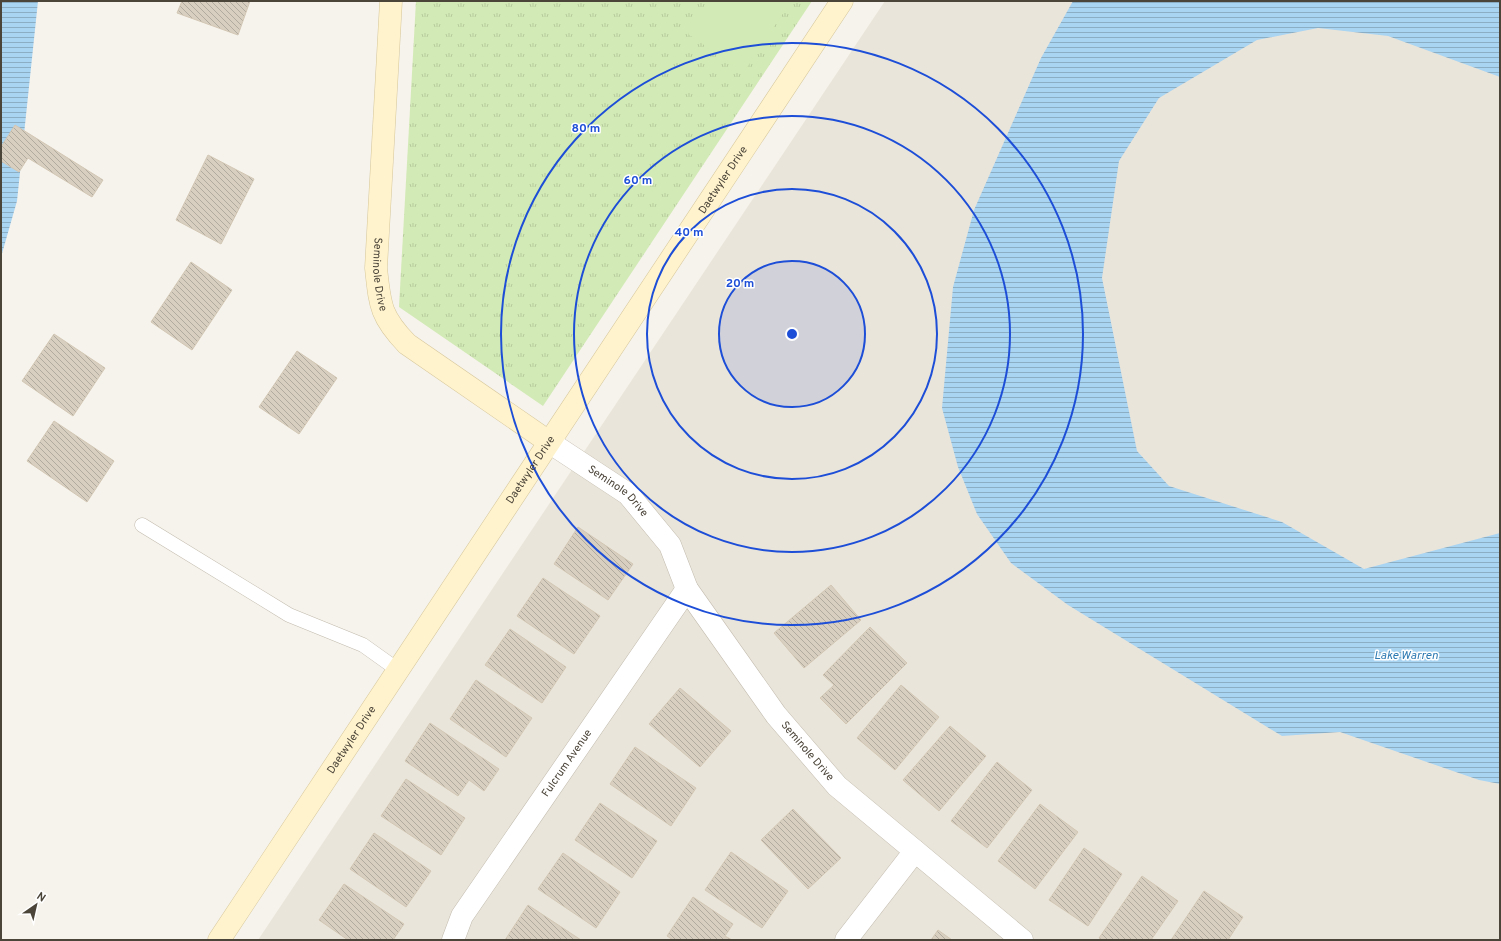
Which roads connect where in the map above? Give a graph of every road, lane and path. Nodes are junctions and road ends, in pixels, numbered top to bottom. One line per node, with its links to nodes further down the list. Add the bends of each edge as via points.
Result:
1 (391, 1): 3 (street, Seminole Drive, via 376,268 380,303 391,327 407,344)
2 (842, 1): 3 (street, Daetwyler Drive)
3 (549, 442): 5 (street, Seminole Drive, via 628,494 670,545); 6 (street, Daetwyler Drive)
4 (142, 525): 6 (lane, via 289,615 363,645)
5 (687, 589): 7 (street, Seminole Drive, via 776,715 837,786); 9 (street, Fulcrum Avenue, via 462,916)
6 (398, 670): 8 (street, Daetwyler Drive)
7 (915, 851): 10 (street); 11 (street, Seminole Drive)
8 (219, 940)
9 (453, 940)
10 (846, 940)
11 (1022, 940)

